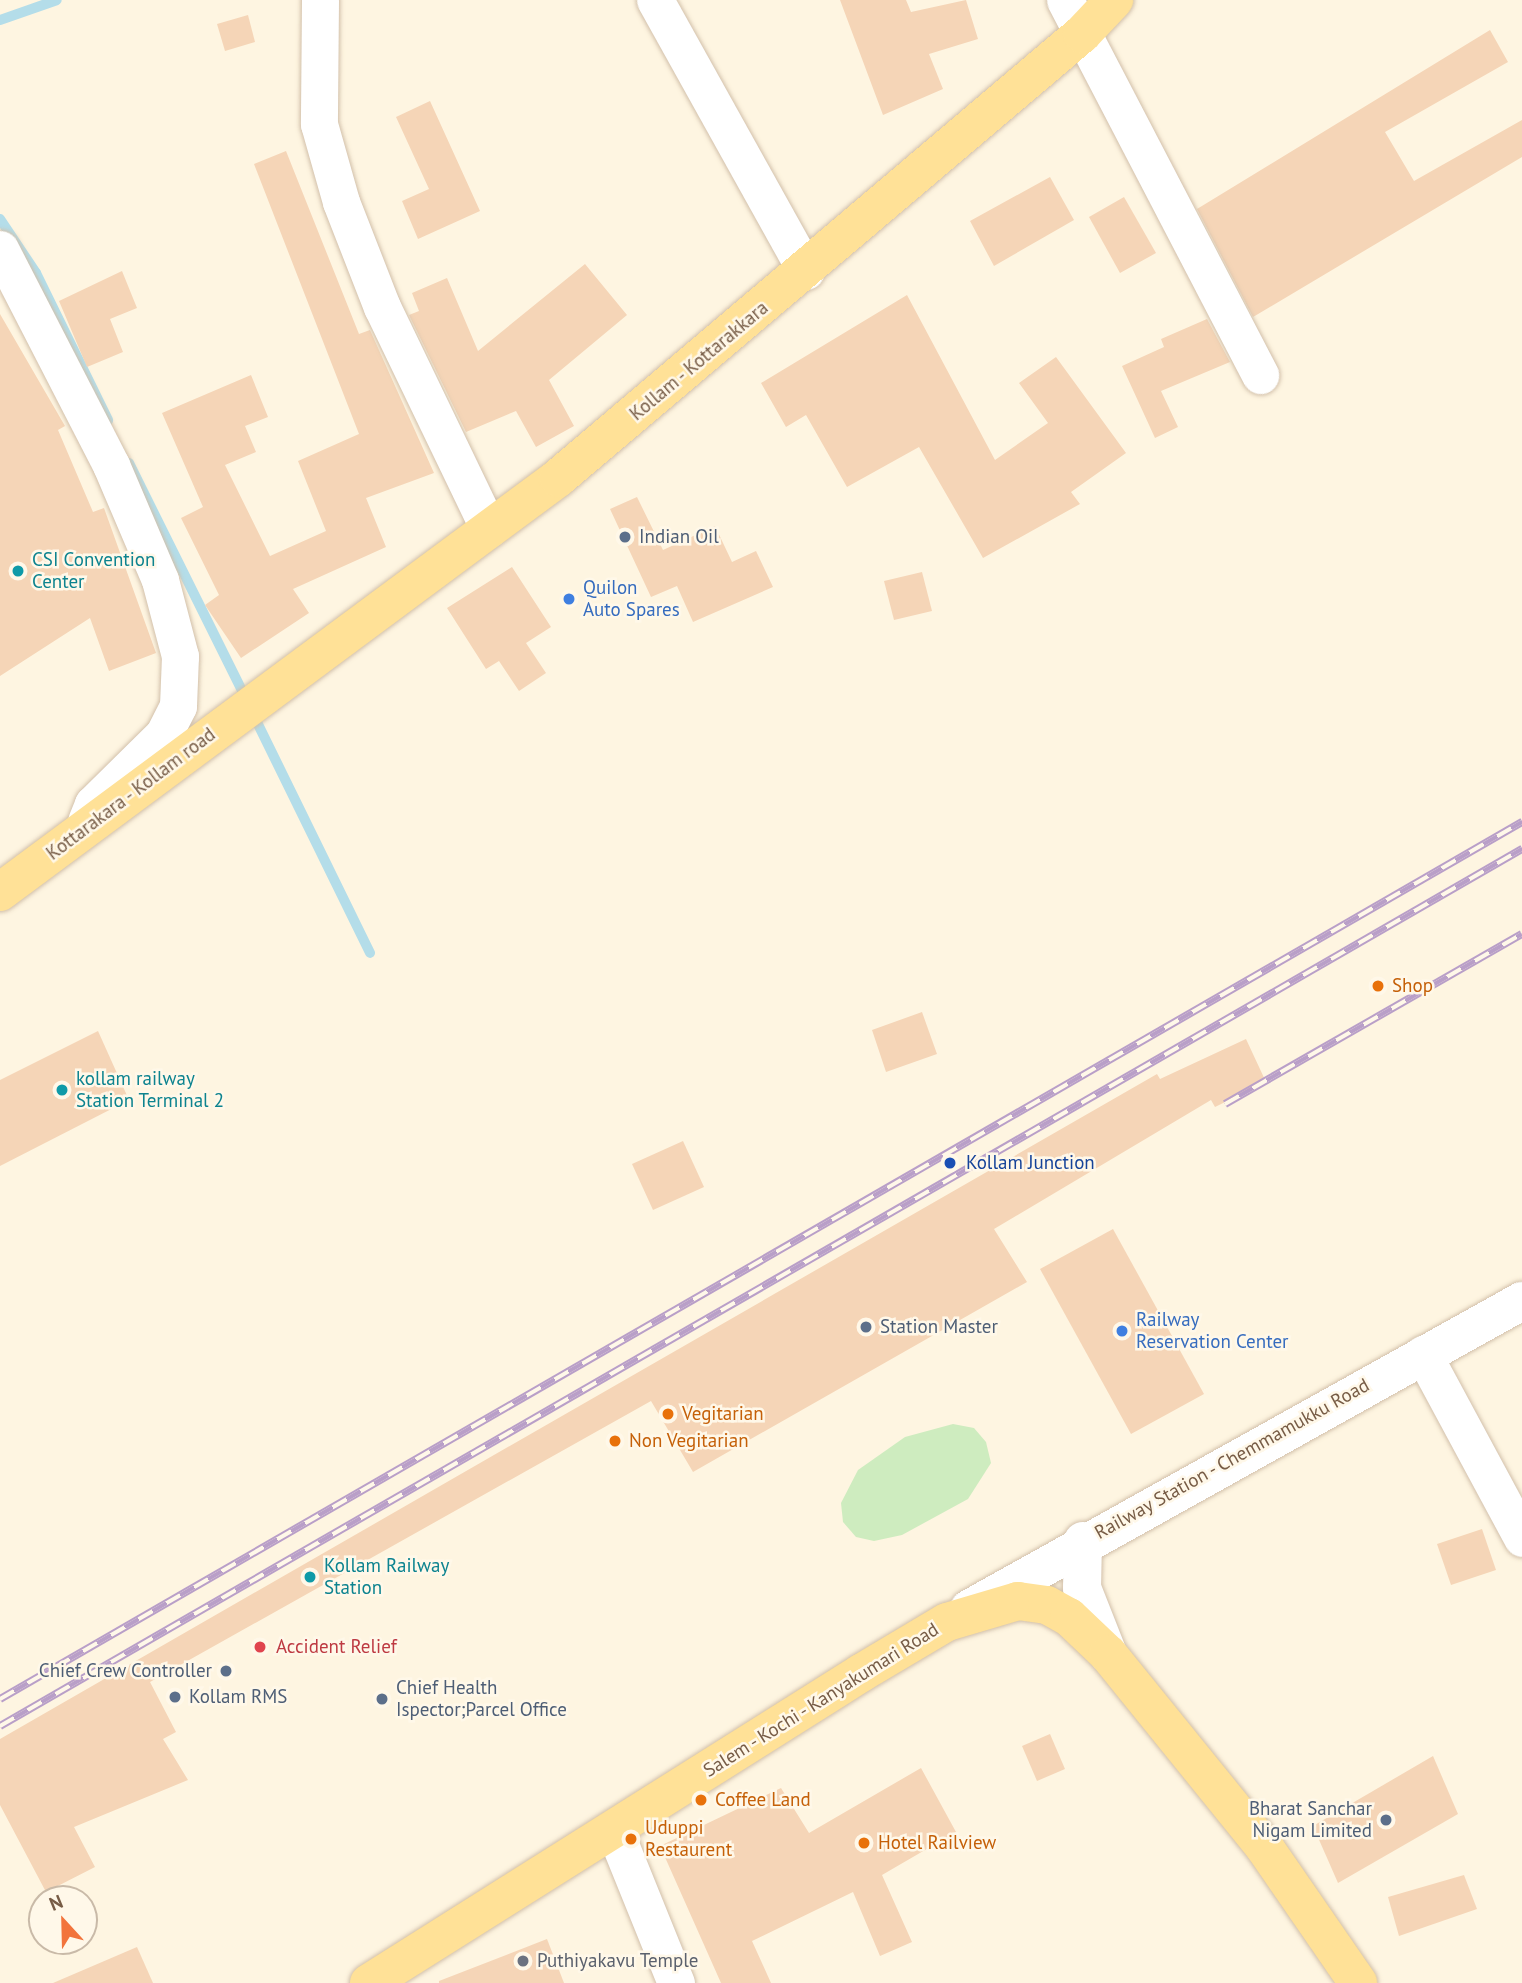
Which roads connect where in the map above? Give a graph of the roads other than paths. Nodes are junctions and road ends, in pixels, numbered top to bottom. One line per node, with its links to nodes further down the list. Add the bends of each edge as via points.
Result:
1 (320, 0): 9 (street, via 319,124 341,202 382,307)
2 (655, 0): 7 (street)
3 (1065, 0): 5 (street)
4 (1114, 0): 5 (main road, Kollam - Kottarakkara)
5 (1082, 34): 7 (main road, Kollam - Kottarakkara); 8 (street)
6 (0, 249): 11 (street, via 110,465 160,580 180,656 178,706 164,734 93,804)
7 (806, 271): 9 (main road, Kollam - Kottarakkara)
8 (1260, 375)
9 (489, 529): 10 (main road, Kollam - Kottarakkara)
10 (249, 706): 11 (main road, Kottarakara - Kollam road)
11 (81, 831): 12 (main road, Kottarakara - Kollam road)
12 (0, 892)
13 (1522, 1301): 14 (main road, Railway Station - Chemmamukku Road)
14 (1423, 1354): 15 (street); 16 (main road, Railway Station - Chemmamukku Road)
15 (1522, 1538)
16 (1083, 1541): 17 (main road, Railway Station - Chemmamukku Road); 18 (main road, via 1082,1588)
17 (947, 1622): 18 (main road, Salem - Kochi - Kanyakumari Road, via 1018,1601 1047,1605); 19 (main road, Salem - Kochi - Kanyakumari Road)
18 (1108, 1654): 22 (main road, Salem - Kochi - Kanyakumari Road, via 1265,1848)
19 (615, 1832): 20 (main road, Salem - Kochi - Kanyakumari Road); 21 (street)
20 (369, 1983)
21 (676, 1983)
22 (1358, 1983)

